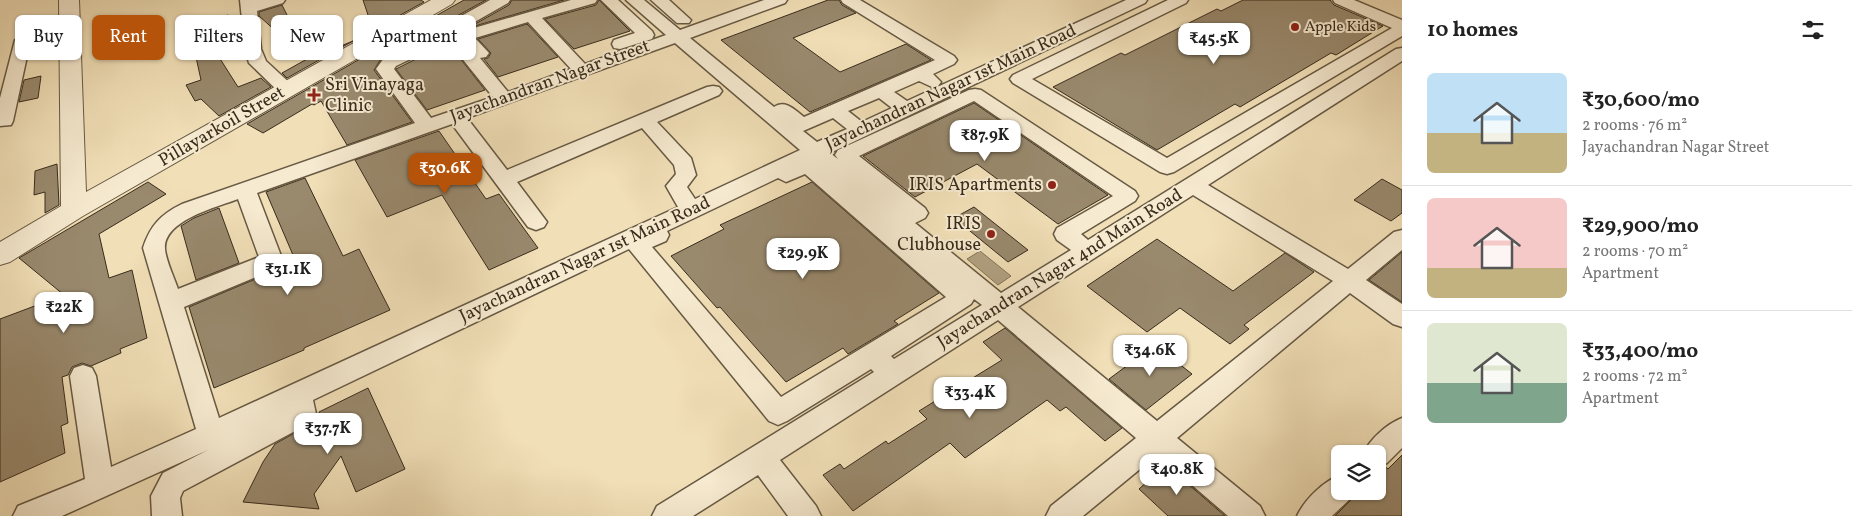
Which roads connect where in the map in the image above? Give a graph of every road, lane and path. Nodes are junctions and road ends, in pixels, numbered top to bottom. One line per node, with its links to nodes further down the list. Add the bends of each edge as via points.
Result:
1 (69, 0): 18 (street)
2 (277, 0): 16 (street)
3 (445, 0): 32 (street, Pillayarkoil Street)
4 (502, 0): 19 (street)
5 (589, 0): 20 (street)
6 (609, 0): 30 (street, via 646,35)
7 (742, 0): 22 (street)
8 (779, 0): 22 (street, Jayachandran Nagar Street)
9 (793, 0): 38 (street, via 692,37 802,125)
10 (849, 0): 31 (street, via 948,60)
11 (1140, 0): 23 (street, Jayachandran Nagar 1st Main Road)
12 (1180, 0): 25 (street)
13 (1341, 0): 21 (street)
14 (1372, 0): 17 (street)
15 (647, 2): 22 (street)
16 (249, 4): 32 (street, via 258,63)
17 (1402, 12)
18 (70, 15)
19 (474, 15)
20 (531, 16): 24 (street); 30 (street)
21 (1402, 27): 25 (street, via 1167,167 1019,79)
22 (675, 28): 30 (street, Jayachandran Nagar Street); 44 (street)
23 (1075, 30): 25 (street); 35 (street, Jayachandran Nagar 1st Main Road)
24 (476, 32)
25 (1096, 41)
26 (476, 51): 36 (street)
27 (18, 60): 41 (street)
28 (71, 60): 48 (street)
29 (1396, 64): 46 (street, Jayachandran Nagar 4nd Main Road)
30 (577, 66): 36 (street, Jayachandran Nagar Street)
31 (920, 74): 33 (street); 35 (street)
32 (287, 90): 48 (street, Pillayarkoil Street)
33 (881, 90): 37 (street); 38 (street)
34 (713, 91): 40 (street)
35 (946, 91): 37 (street, Jayachandran Nagar 1st Main Road)
36 (509, 92): 39 (street, Jayachandran Nagar Street); 42 (street, via 451,34 446,34 390,62 386,69)
37 (906, 109): 43 (street, Jayachandran Nagar 1st Main Road)
38 (836, 110): 43 (street)
39 (456, 116): 42 (street, Jayachandran Nagar Street); 45 (street)
40 (645, 120): 45 (street); 49 (street, via 684,163 686,174 676,186)
41 (4, 121)
42 (427, 126): 47 (street, Jayachandran Nagar Street)
43 (860, 130): 44 (street, Jayachandran Nagar 1st Main Road)
44 (815, 152): 49 (street, Jayachandran Nagar 1st Main Road); 51 (street)
45 (504, 179): 50 (street)
46 (1193, 185): 53 (street, Jayachandran Nagar 4nd Main Road); 55 (street)
47 (245, 190): 56 (street, Jayachandran Nagar Street, via 189,209 164,225 154,248); 56 (street, via 272,261)
48 (74, 210): 54 (street, Pillayarkoil Street)
49 (691, 210): 62 (street, Jayachandran Nagar 1st Main Road)
50 (536, 222)
51 (899, 222): 53 (street, via 917,213 845,155 975,94 1128,196 1065,234); 57 (street)
52 (1402, 238): 55 (street)
53 (1088, 251): 57 (street, Jayachandran Nagar 4nd Main Road)
54 (0, 255)
55 (1350, 281): 58 (street); 65 (street)
56 (172, 302): 64 (street, Jayachandran Nagar Street)
57 (1000, 307): 60 (street, Jayachandran Nagar 4nd Main Road); 65 (street)
58 (1402, 317)
59 (873, 355): 59 (street, via 963,298 807,165 637,244 778,413); 60 (street)
60 (893, 374): 67 (street, Jayachandran Nagar 4nd Main Road)
61 (83, 376): 68 (street)
62 (298, 394): 64 (street, Jayachandran Nagar 1st Main Road); 72 (street, via 303,414 173,482 166,496)
63 (1402, 430): 66 (street)
64 (211, 435): 68 (street, Jayachandran Nagar 1st Main Road)
65 (1157, 438): 70 (street); 75 (street)
66 (1386, 445)
67 (761, 457): 73 (street, Jayachandran Nagar 4nd Main Road); 74 (street)
68 (100, 486): 71 (street, Jayachandran Nagar 1st Main Road)
69 (1331, 498): 76 (street)
70 (1067, 514)
71 (28, 516)
72 (167, 516)
73 (667, 516)
74 (806, 516)
75 (1250, 516)
76 (1312, 516)

